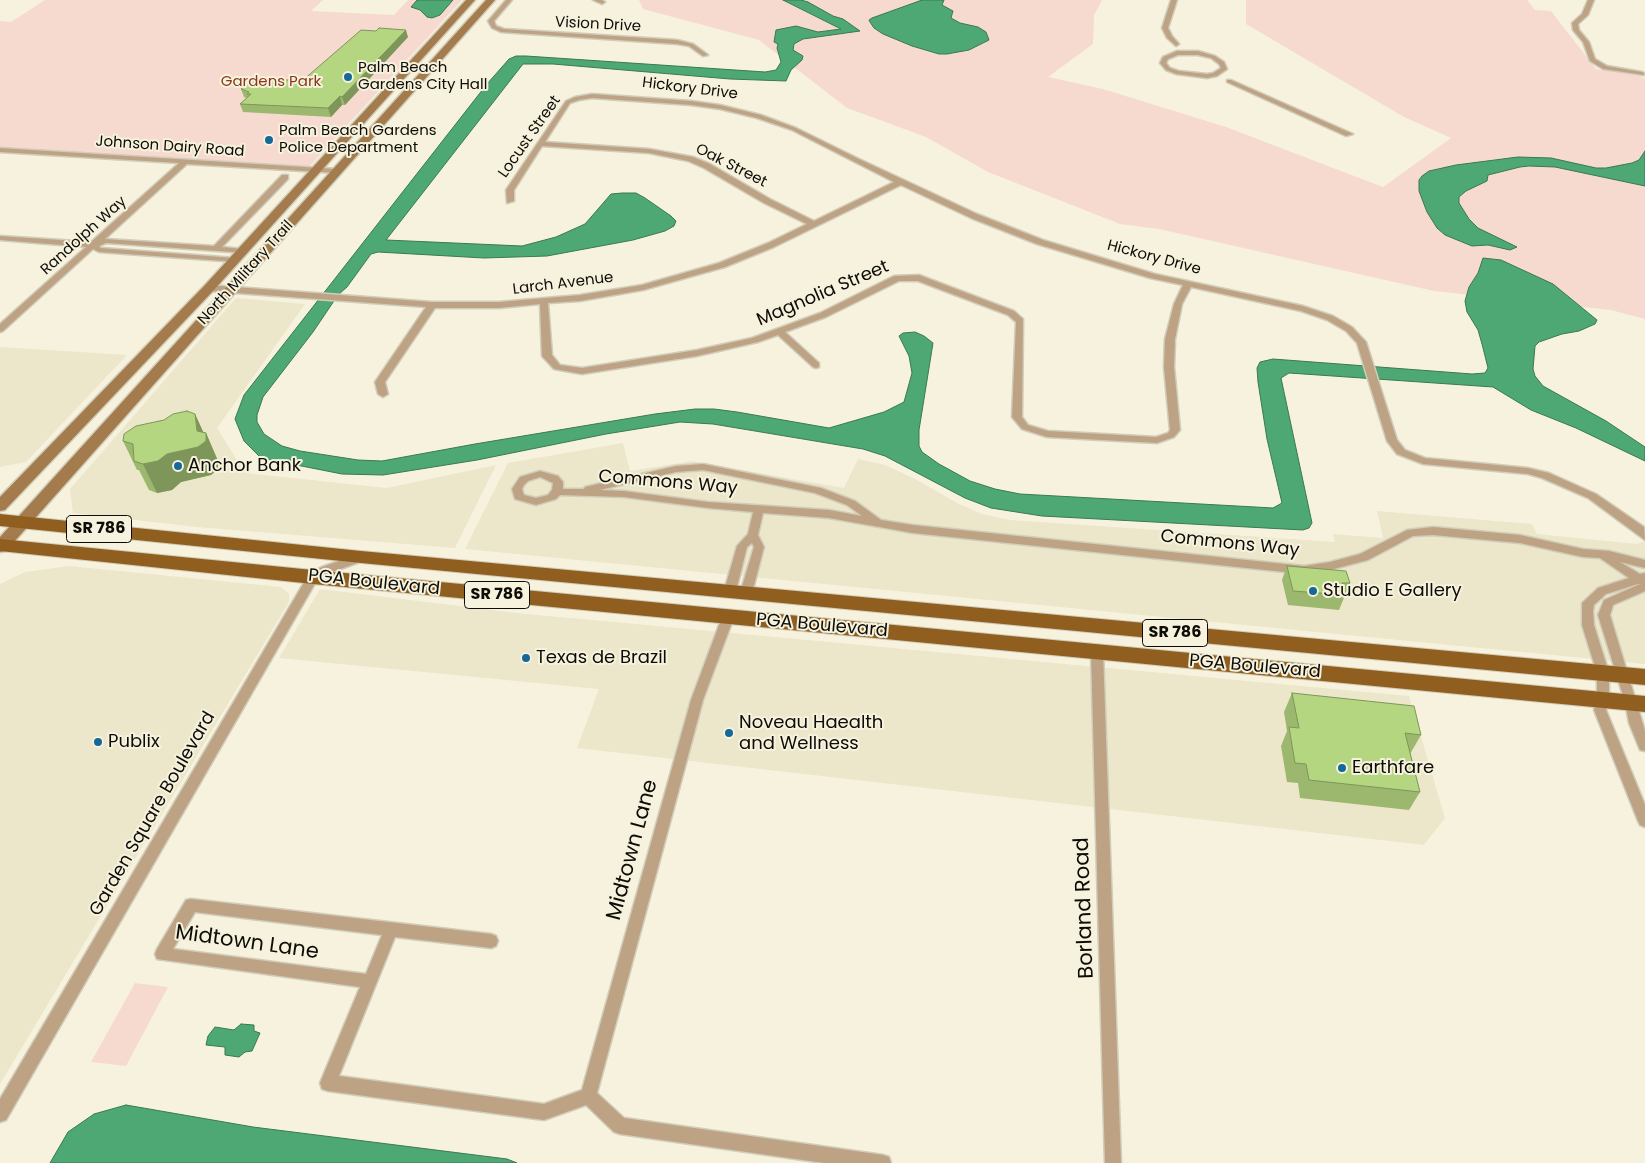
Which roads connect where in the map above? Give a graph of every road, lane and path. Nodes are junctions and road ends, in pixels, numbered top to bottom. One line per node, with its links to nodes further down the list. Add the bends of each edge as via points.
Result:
1 (471, 0): 19 (main road, North Military Trail)
2 (491, 0): 20 (main road, North Military Trail)
3 (509, 0): 9 (street, Vision Drive, via 492,21 494,27 508,32 682,42)
4 (1174, 0): 6 (street, via 1165,28)
5 (1591, 0): 11 (street, via 1585,15 1575,23 1592,60 1605,68)
6 (1176, 44): 7 (street); 8 (street)
7 (1198, 53): 8 (street); 10 (street, via 1222,63 1224,69)
8 (1172, 54): 12 (street, via 1163,61 1168,69 1185,75)
9 (705, 55)
10 (1221, 72): 12 (street); 13 (street)
11 (1642, 74)
12 (1207, 76): 13 (street)
13 (1229, 80): 15 (street)
14 (582, 97): 16 (street, Locust Street, via 568,102); 22 (street, Hickory Drive, via 684,102 740,111 794,129)
15 (1349, 134)
16 (540, 144): 23 (street, Locust Street, via 510,190); 24 (street, Oak Street, via 649,151 690,159)
17 (0, 150): 18 (street, Johnson Dairy Road)
18 (186, 162): 19 (street, Johnson Dairy Road); 26 (street, Randolph Way)
19 (318, 170): 20 (street, Johnson Dairy Road); 28 (main road, North Military Trail)
20 (337, 171): 31 (main road, North Military Trail)
21 (285, 177): 27 (street)
22 (900, 182): 24 (street, Larch Avenue); 29 (street, Hickory Drive, via 1040,242)
23 (510, 201)
24 (813, 224): 32 (street, Larch Avenue, via 701,272 628,290)
25 (0, 238): 26 (street)
26 (93, 245): 27 (street, via 106,241); 28 (street, via 99,250); 34 (street, Randolph Way)
27 (216, 249): 28 (street)
28 (239, 256): 30 (main road, North Military Trail)
29 (1188, 284): 35 (street, Magnolia Street, via 1178,304 1170,339 1169,367 1175,430 1157,440 1047,434 1025,427 1017,417 1020,321 1011,314 919,278 897,278 823,315); 45 (street, Hickory Drive, via 1303,309 1330,318 1349,329 1363,346 1392,441 1409,457 1423,462 1545,475 1592,496)
30 (209, 288): 31 (street, Larch Avenue); 40 (main road, North Military Trail)
31 (231, 290): 33 (street, Larch Avenue); 43 (main road, North Military Trail)
32 (544, 302): 33 (street, Larch Avenue); 35 (street, Magnolia Street, via 547,356 557,367 575,371 717,350)
33 (432, 305): 37 (street, via 380,382)
34 (0, 329)
35 (780, 332): 36 (street)
36 (816, 365)
37 (383, 394)
38 (557, 492): 39 (street, Commons Way)
39 (573, 493): 41 (street, Commons Way, via 624,494); 44 (street, Commons Way, via 676,469 703,467 817,490 852,503)
40 (0, 506)
41 (759, 509): 44 (street, Commons Way, via 829,514); 46 (street, Commons Way)
42 (0, 520): 43 (main road, PGA Boulevard / SR 786)
43 (24, 521): 47 (main road, North Military Trail); 48 (main road, PGA Boulevard / SR 786)
44 (878, 523): 49 (street, Commons Way, via 1304,570 1364,557 1411,534 1432,530 1520,539)
45 (1643, 533)
46 (753, 535): 55 (street, Commons Way, via 742,546); 55 (street, Commons Way, via 759,547)
47 (0, 545): 52 (main road, PGA Boulevard / SR 786)
48 (325, 554): 50 (main road, PGA Boulevard / SR 786); 52 (main road, via 304,562 232,562)
49 (1602, 555): 51 (street, Commons Way); 54 (street, Commons Way)
50 (361, 557): 53 (street); 55 (main road, PGA Boulevard / SR 786)
51 (1645, 564)
52 (212, 567): 53 (main road, PGA Boulevard / SR 786)
53 (313, 577): 56 (main road, PGA Boulevard / SR 786); 70 (street, Garden Square Boulevard)
54 (1643, 582): 60 (street, via 1608,603 1604,615); 60 (street, via 1602,591 1588,602 1588,625 1601,663)
55 (738, 592): 56 (main road, via 729,599 705,602 563,588 530,588); 57 (main road, PGA Boulevard / SR 786)
56 (498, 595): 58 (main road, PGA Boulevard / SR 786)
57 (941, 611): 58 (main road, via 872,613 764,604 745,607); 60 (main road, PGA Boulevard / SR 786)
58 (728, 617): 59 (main road, PGA Boulevard / SR 786); 69 (street, Midtown Lane, via 697,700)
59 (1097, 652): 62 (main road, PGA Boulevard / SR 786); 72 (street, Borland Road)
60 (1612, 674): 61 (main road, PGA Boulevard / SR 786); 62 (street); 63 (street)
61 (1645, 677)
62 (1603, 699): 63 (main road, PGA Boulevard / SR 786); 65 (street, via 1600,710)
63 (1638, 703): 64 (street, via 1635,722)
64 (1645, 746)
65 (1645, 821)
66 (391, 930): 67 (street, Midtown Lane); 68 (street); 68 (street, Midtown Lane, via 191,905 162,954)
67 (491, 941)
68 (369, 982): 69 (street, via 328,1083 544,1112)
69 (588, 1096): 71 (street, via 620,1126)
70 (0, 1114)
71 (882, 1163)
72 (1114, 1163)

